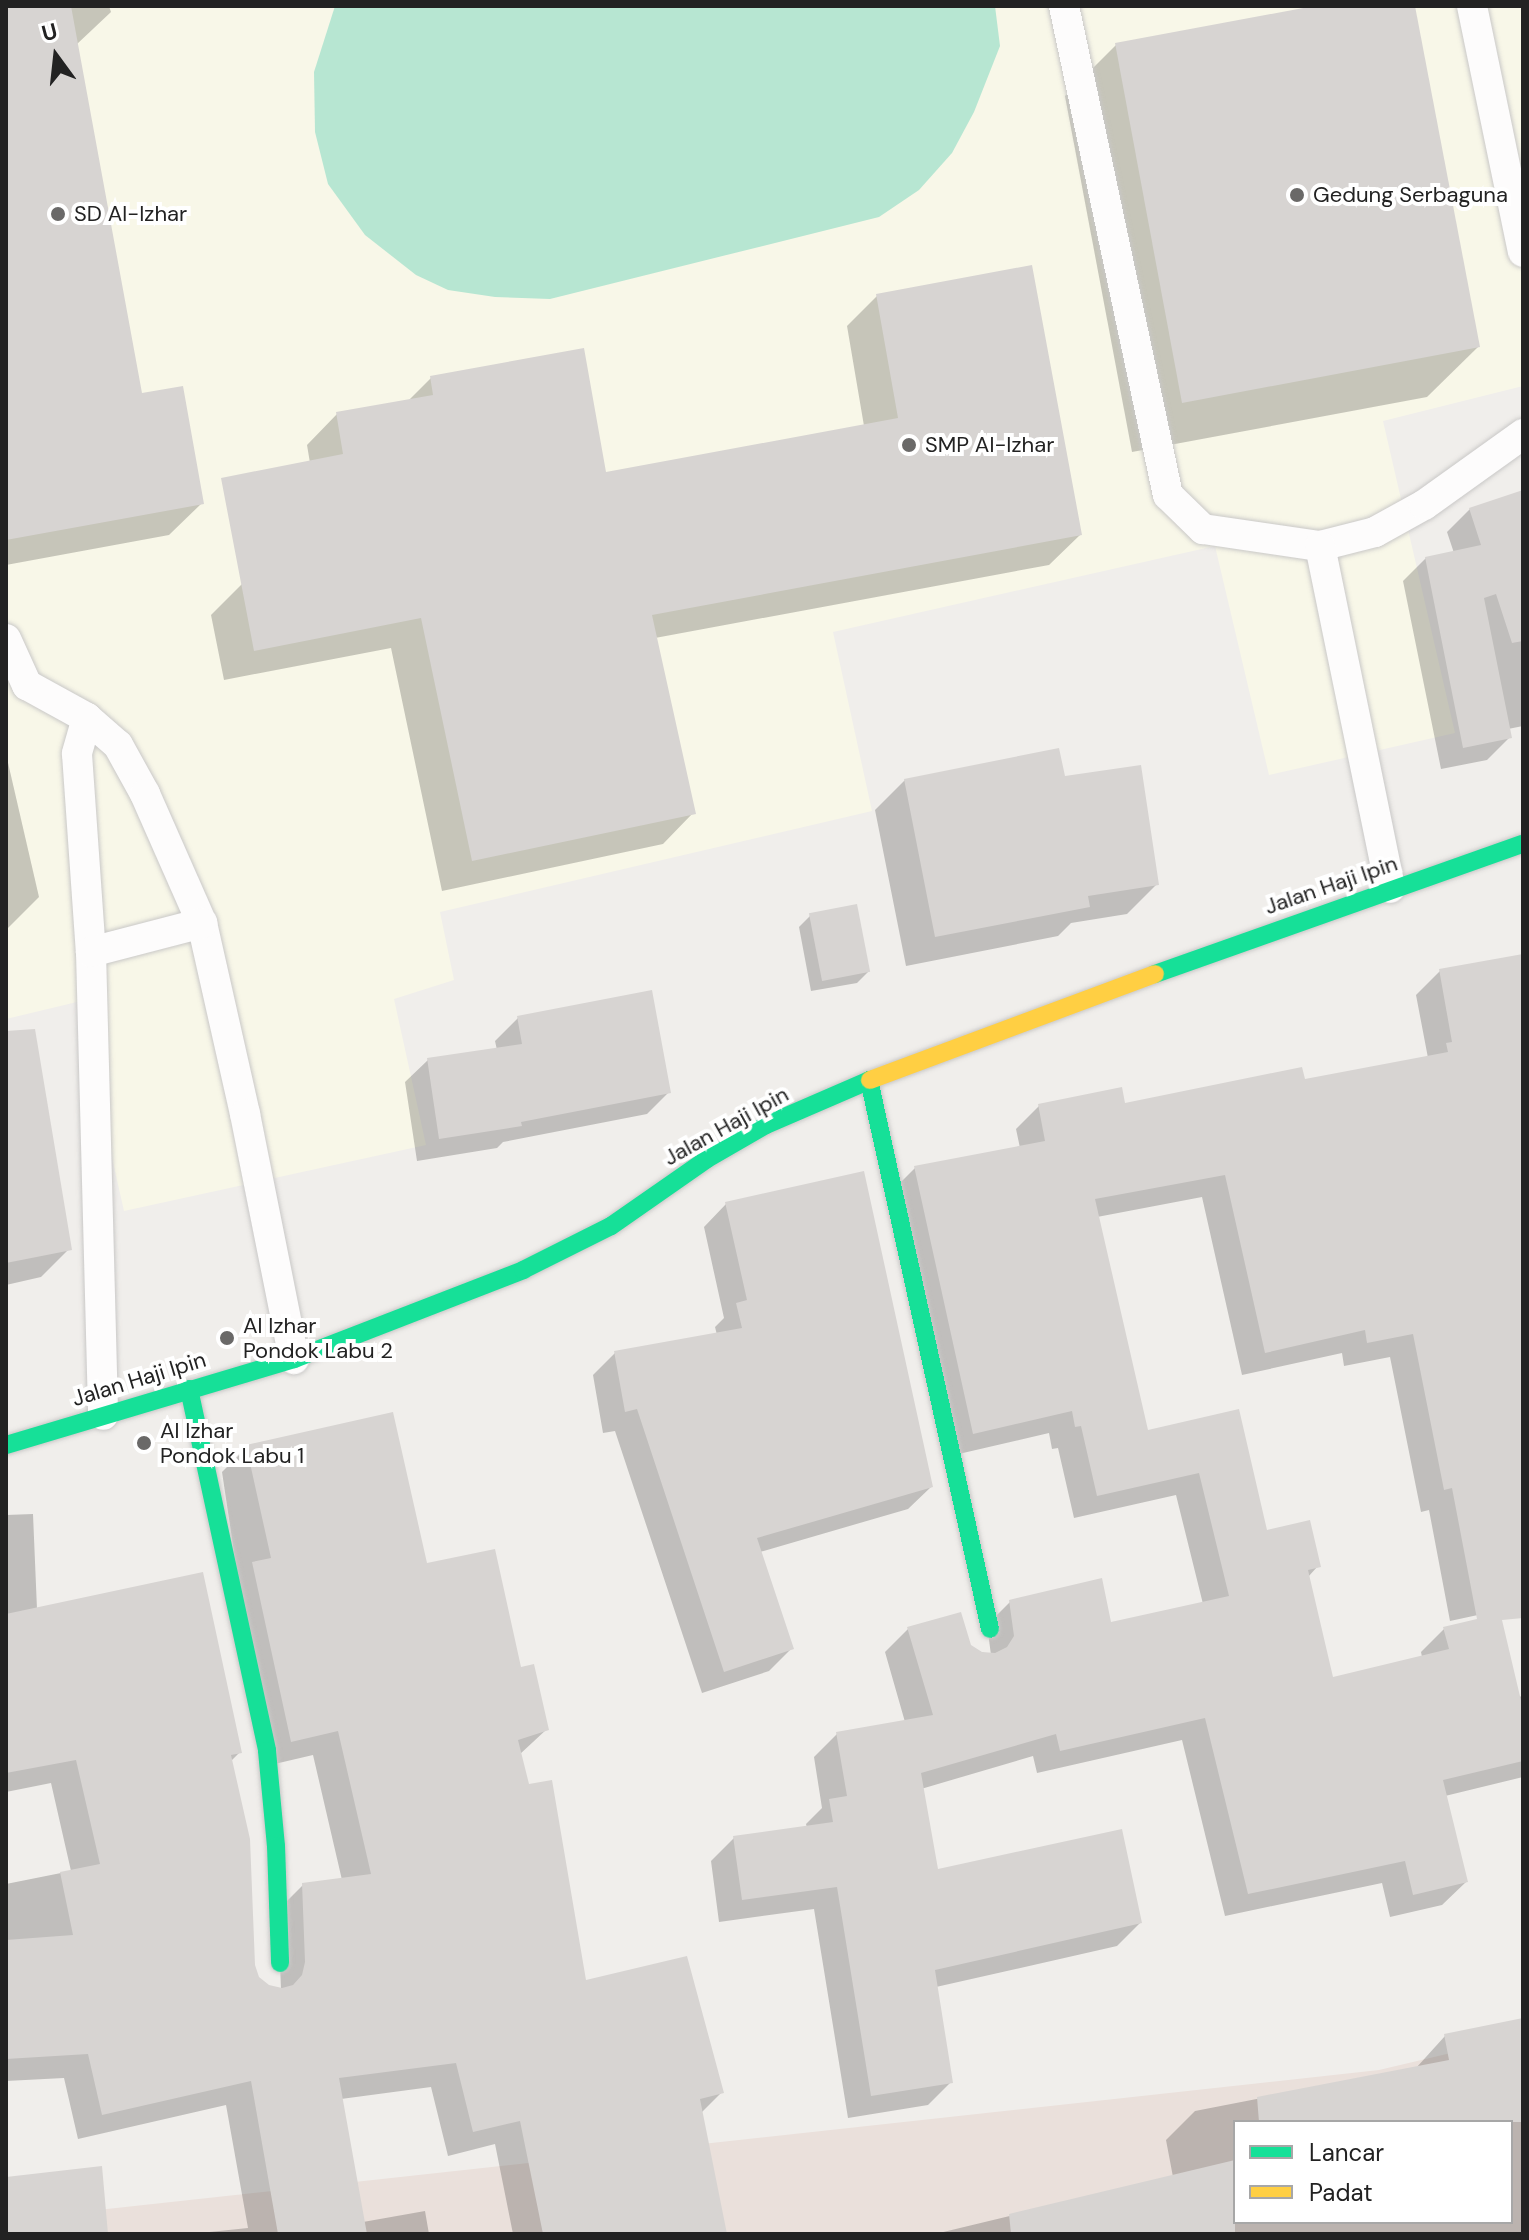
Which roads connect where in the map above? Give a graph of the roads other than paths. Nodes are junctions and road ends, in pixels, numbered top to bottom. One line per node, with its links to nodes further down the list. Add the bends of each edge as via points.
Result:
1 (1064, 6): 5 (lane, via 1168,495 1203,529)
2 (1472, 6): 3 (lane)
3 (1523, 252)
4 (1523, 434): 5 (lane, via 1424,505 1375,532)
5 (1320, 546): 9 (lane)
6 (6, 639): 7 (lane, via 27,685)
7 (87, 718): 10 (lane, via 118,745); 11 (lane, via 77,754)
8 (1523, 844): 9 (street, Jalan Haji Ipin)
9 (1390, 888): 12 (street, Jalan Haji Ipin)
10 (202, 923): 11 (lane); 13 (lane)
11 (91, 952): 15 (lane)
12 (869, 1080): 13 (street, Jalan Haji Ipin, via 766,1125 611,1226 523,1270); 17 (street)
13 (294, 1359): 14 (street, Jalan Haji Ipin)
14 (189, 1389): 15 (street, Jalan Haji Ipin); 18 (street, via 267,1751)
15 (103, 1415): 16 (street, Jalan Haji Ipin)
16 (6, 1445)
17 (990, 1629)
18 (280, 1963)

